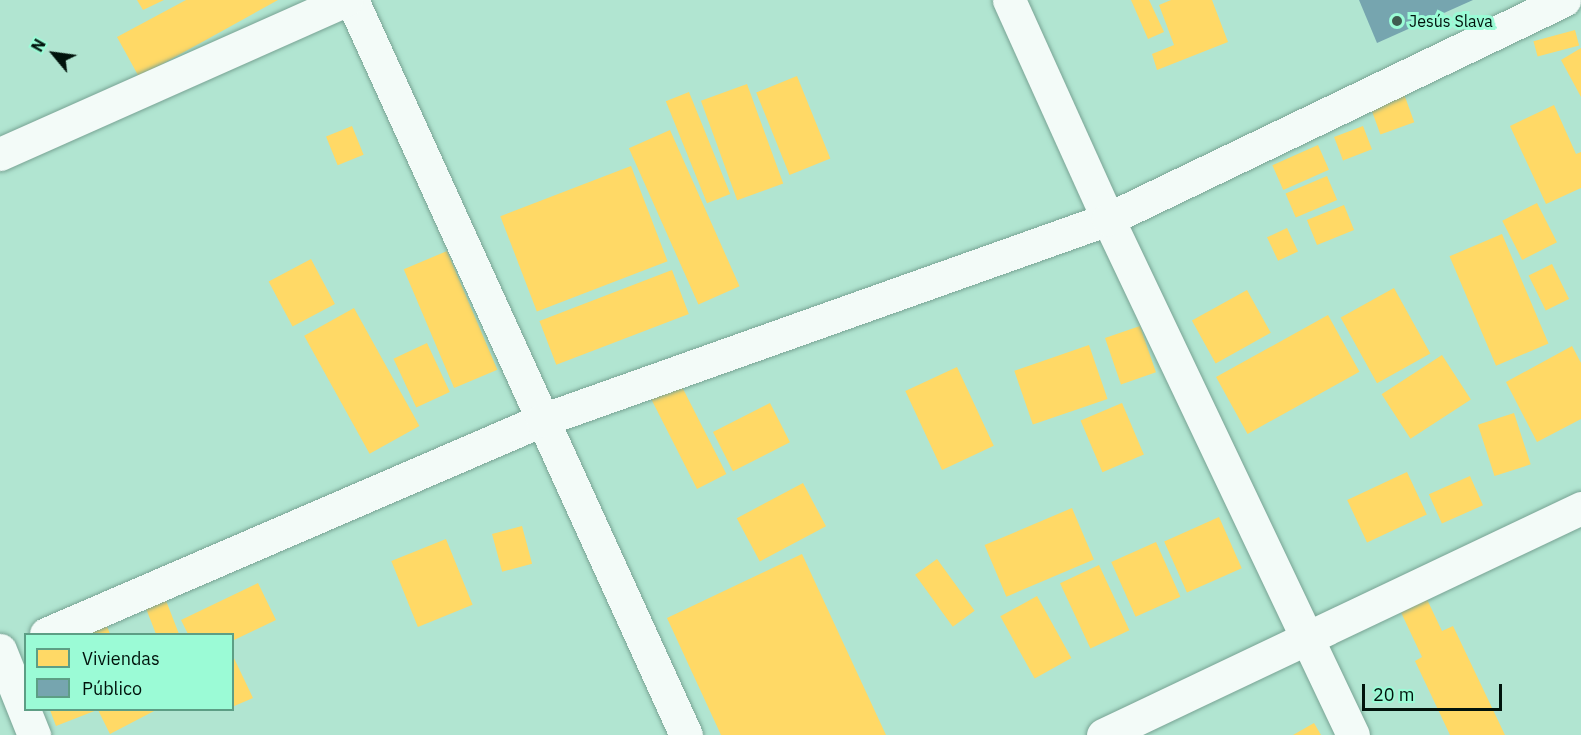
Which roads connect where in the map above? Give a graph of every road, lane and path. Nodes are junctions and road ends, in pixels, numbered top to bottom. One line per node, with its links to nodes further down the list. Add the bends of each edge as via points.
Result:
1 (346, 0): 5 (street)
2 (352, 0): 7 (street)
3 (1009, 0): 6 (street)
4 (1564, 0): 6 (street)
5 (0, 154)
6 (1108, 219): 7 (street); 10 (street)
7 (542, 420): 9 (street); 15 (street)
8 (1581, 508): 10 (street)
9 (48, 633)
10 (1308, 638): 16 (street); 17 (street)
11 (7, 650): 12 (street)
12 (24, 704)
13 (26, 711): 14 (street)
14 (34, 735)
15 (686, 735)
16 (1103, 735)
17 (1353, 735)

